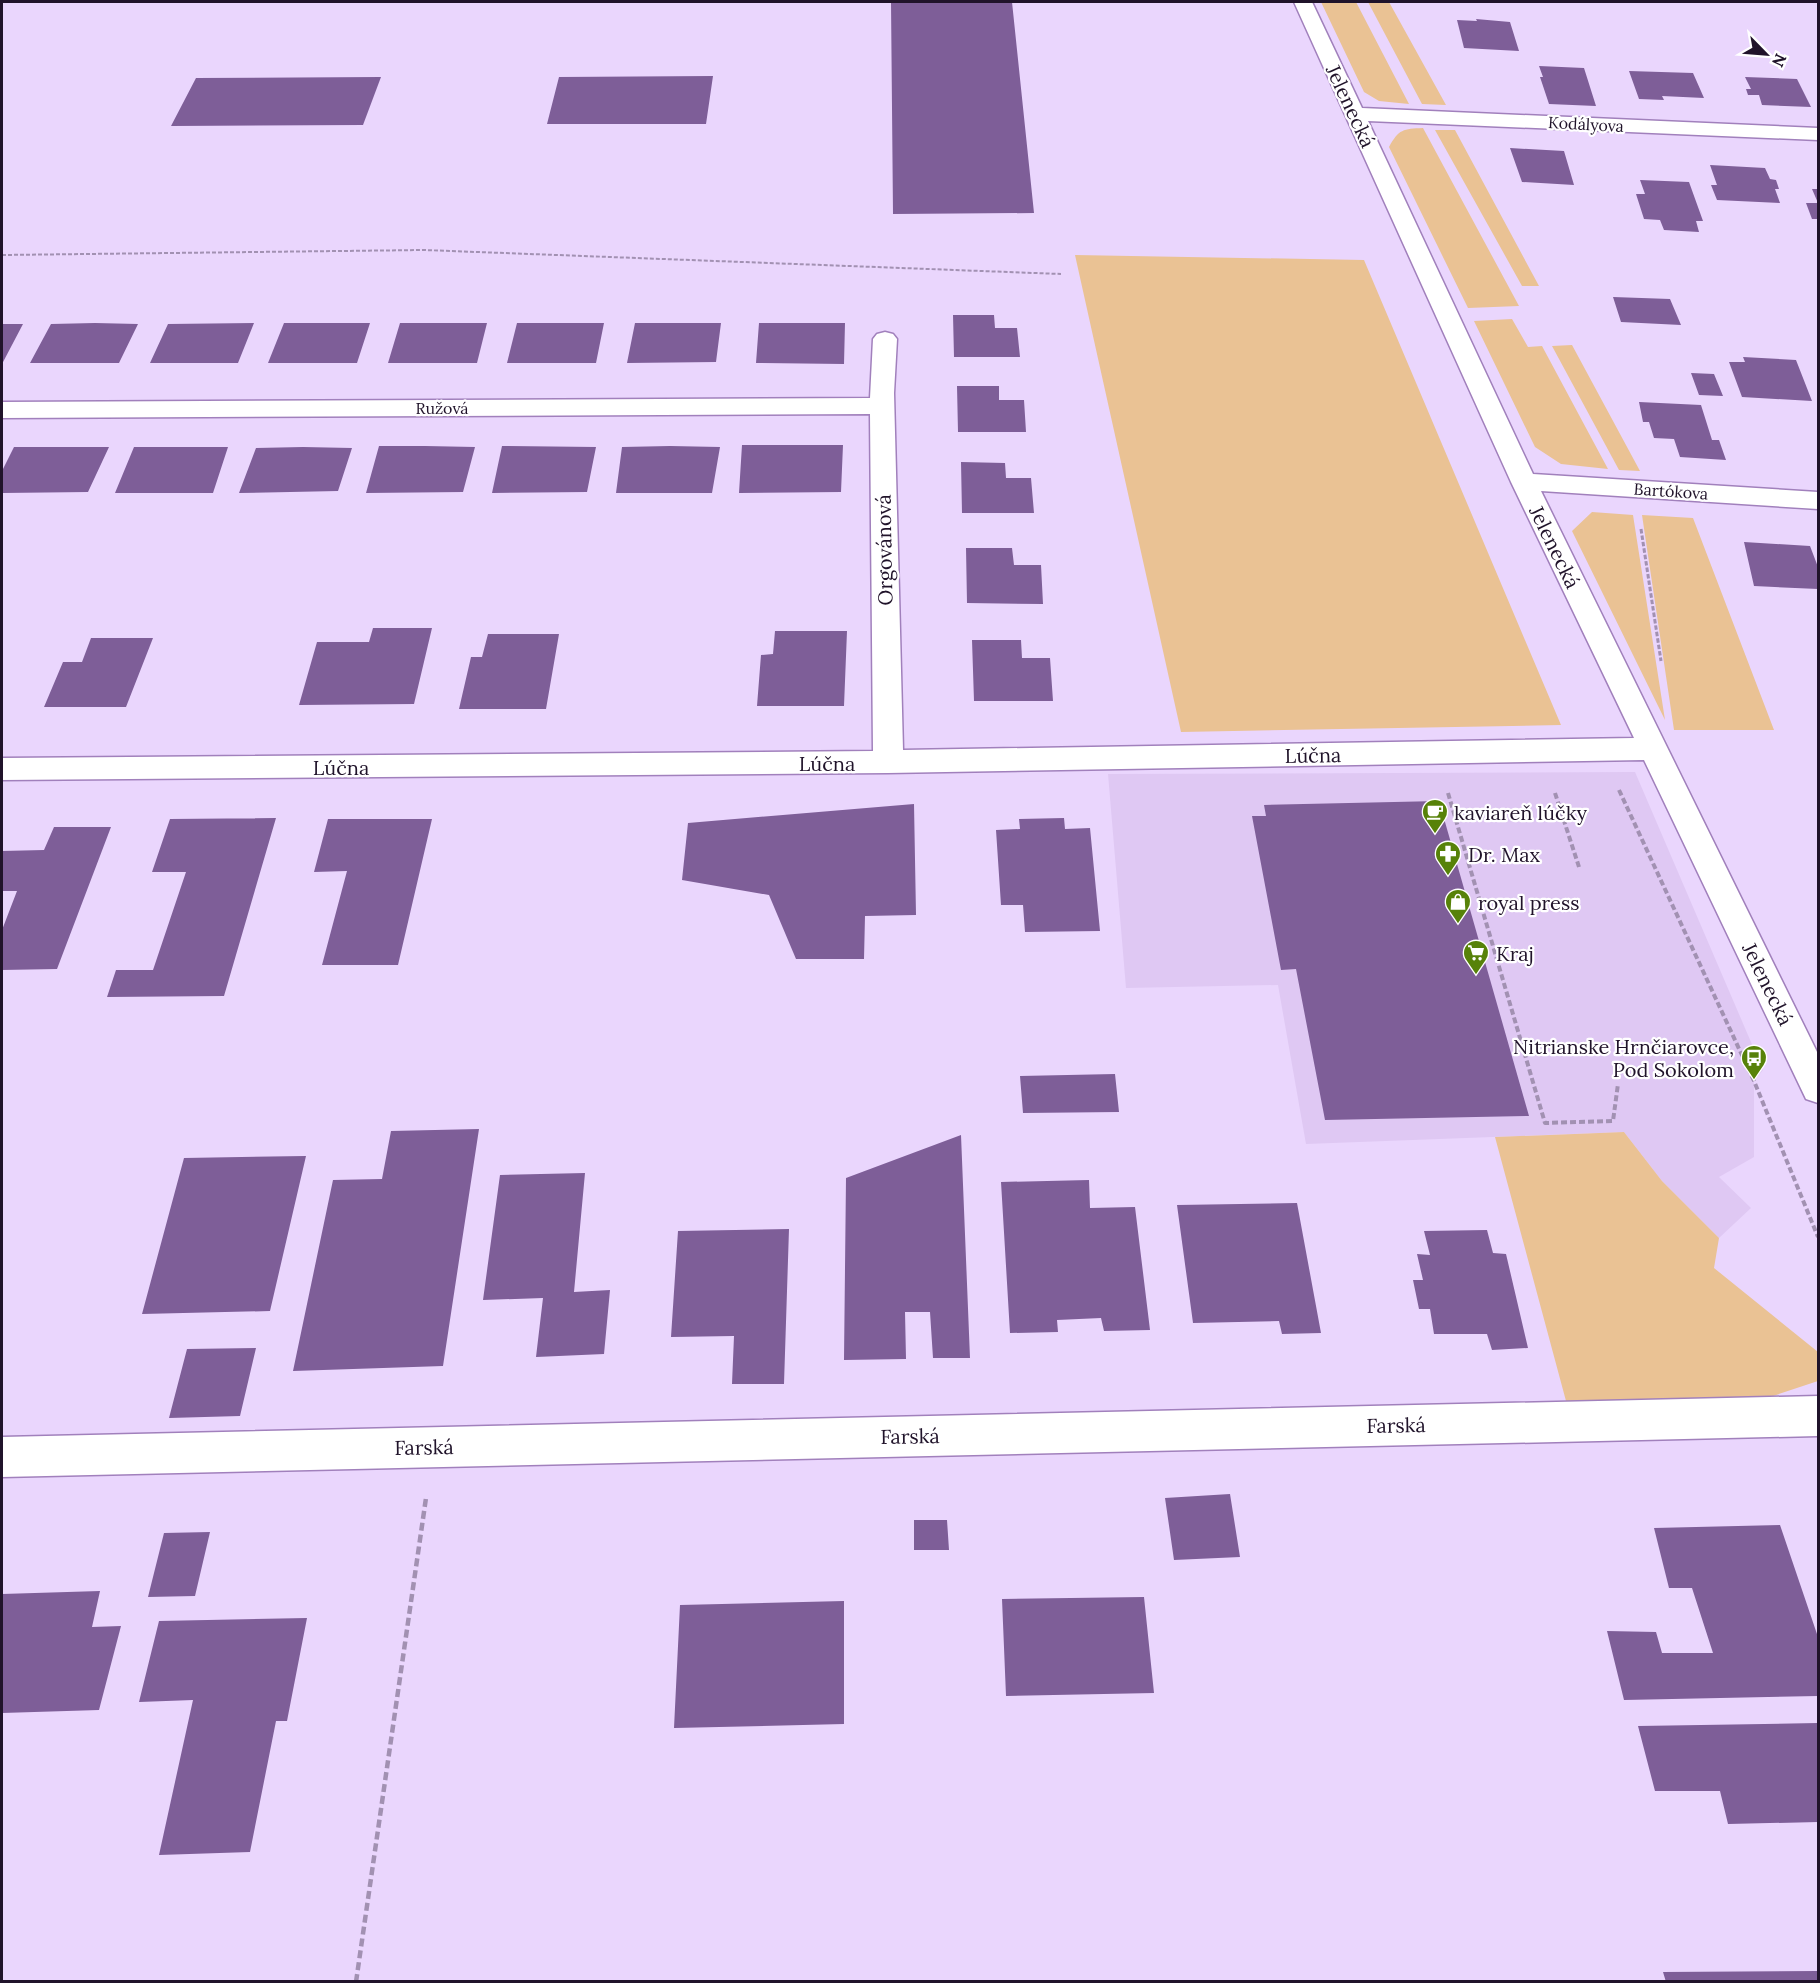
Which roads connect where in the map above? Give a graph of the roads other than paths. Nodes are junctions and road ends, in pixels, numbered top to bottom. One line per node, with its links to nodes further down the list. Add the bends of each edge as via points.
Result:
1 (1303, 2): 2 (street, Jelenecká)
2 (1354, 114): 3 (street, Kodályova); 7 (street, Jelenecká)
3 (1818, 134)
4 (885, 339): 5 (street, Orgovánová)
5 (882, 406): 6 (street, Ružová); 10 (street, Orgovánová)
6 (2, 410)
7 (1524, 482): 8 (street, Bartókova); 9 (street, Jelenecká)
8 (1818, 500)
9 (1652, 749): 10 (street, Lúčna); 12 (street, Jelenecká)
10 (888, 762): 11 (street, Lúčna)
11 (2, 769)
12 (1818, 1088)
13 (1818, 1416): 14 (street, Farská)
14 (2, 1457)

